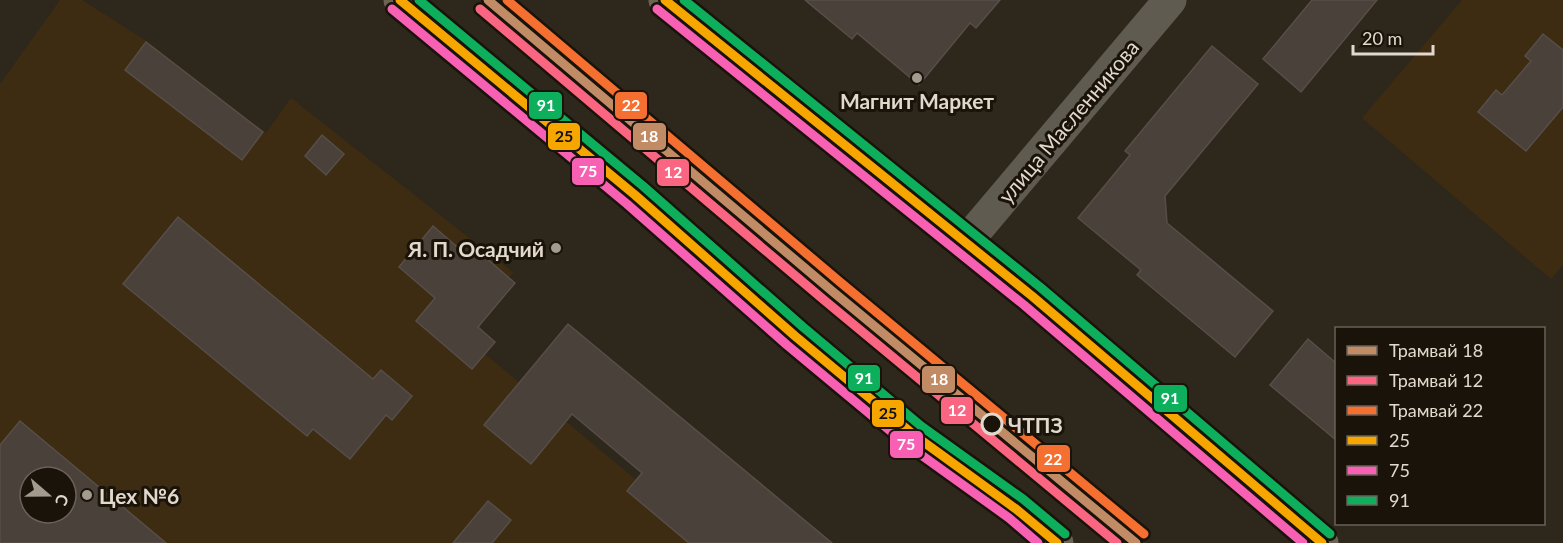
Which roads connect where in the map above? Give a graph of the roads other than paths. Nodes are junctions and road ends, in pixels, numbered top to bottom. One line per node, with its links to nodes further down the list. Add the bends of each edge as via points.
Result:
1 (400, 0): 5 (main road, via 888,413)
2 (665, 0): 4 (main road)
3 (1170, 0): 4 (street, улица Масленникова)
4 (966, 242): 6 (main road)
5 (1057, 543)
6 (1322, 543)

